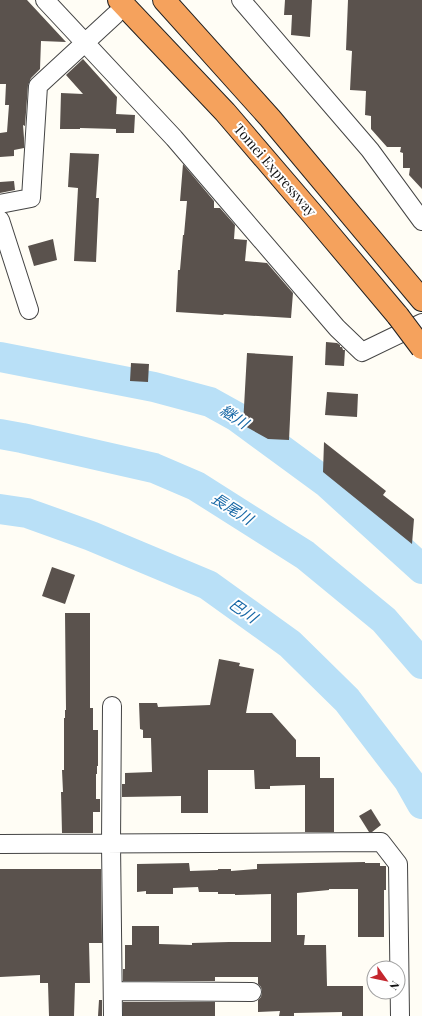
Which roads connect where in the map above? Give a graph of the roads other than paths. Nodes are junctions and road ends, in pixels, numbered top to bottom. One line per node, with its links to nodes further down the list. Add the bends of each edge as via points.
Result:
1 (45, 0): 5 (street)
2 (164, 0): 9 (highway, Tomei Expressway, via 270,118)
3 (241, 0): 8 (street, via 370,150)
4 (117, 8): 5 (street); 12 (highway, Tomei Expressway, bridge, via 225,112 398,316)
5 (85, 42): 6 (street, via 38,86 31,198); 11 (street, via 174,138 337,328 362,352)
6 (0, 204)
7 (0, 220): 10 (street)
8 (422, 221)
9 (422, 300)
10 (29, 310)
11 (422, 323)
12 (422, 348)
13 (112, 706): 14 (street)
14 (111, 843): 15 (street); 16 (street); 19 (street, via 381,842 398,864)
15 (0, 844)
16 (113, 991): 17 (street); 18 (street)
17 (252, 992)
18 (113, 1016)
19 (400, 1016)

